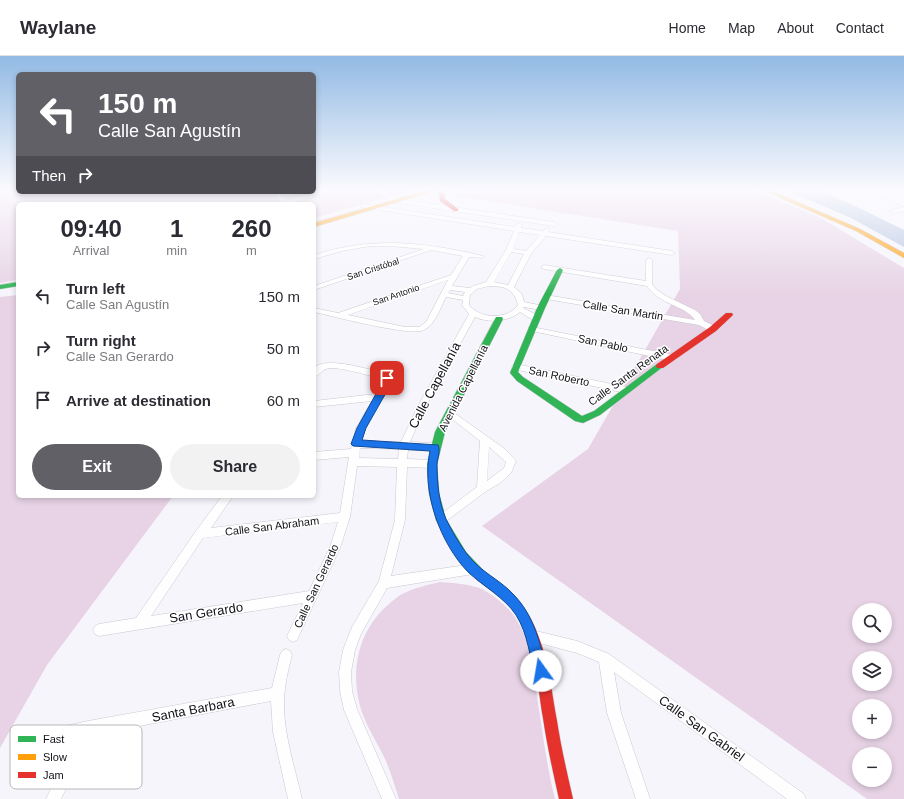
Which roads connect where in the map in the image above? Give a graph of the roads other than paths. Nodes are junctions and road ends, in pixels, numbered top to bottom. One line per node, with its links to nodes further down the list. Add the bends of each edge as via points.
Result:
1 (482, 225): 5 (street)
2 (519, 225): 5 (street)
3 (553, 225): 6 (street)
4 (845, 225): 13 (street)
5 (517, 230): 6 (street); 8 (street)
6 (543, 234): 9 (street); 10 (street)
7 (431, 250): 11 (street); 12 (street, via 406,245 377,244 342,249); 23 (street, San Cristóbal)
8 (508, 250): 9 (street); 20 (street)
9 (528, 253): 24 (street)
10 (672, 253)
11 (467, 255): 14 (street); 18 (street)
12 (316, 256)
13 (904, 256)
14 (481, 257)
15 (649, 260): 21 (street)
16 (544, 267): 17 (street)
17 (560, 270): 21 (street); 29 (street)
18 (454, 276): 27 (street); 35 (street, San Antonio)
19 (16, 284): 22 (street)
20 (489, 284): 24 (street); 26 (street)
21 (649, 284): 39 (street, via 658,295 692,312)
22 (0, 287)
23 (316, 287)
24 (510, 288): 31 (street, via 520,298)
25 (16, 289): 28 (street)
26 (470, 290): 27 (street); 30 (street)
27 (447, 291): 30 (street); 35 (street, via 430,323 421,329)
28 (0, 292)
29 (546, 297): 32 (street); 39 (street, Calle San Martin)
30 (465, 298): 34 (street, via 468,309)
31 (520, 306): 32 (street); 37 (street); 38 (street, via 507,317)
32 (541, 308): 37 (street)
33 (316, 310): 35 (street)
34 (473, 313): 38 (street, via 481,317); 50 (street, Calle Capellanía, via 421,408)
35 (339, 315)
36 (729, 315): 41 (street, Calle Santa Renata)
37 (536, 318): 40 (street)
38 (499, 319): 48 (street, Avenida Capellanía)
39 (701, 323): 41 (street)
40 (532, 329): 42 (street, San Pablo); 43 (street)
41 (713, 329): 42 (street, Calle Santa Renata)
42 (673, 358): 45 (street, Calle Santa Renata)
43 (516, 367): 45 (street, San Roberto); 45 (street, Calle Santa Renata, via 514,373 520,379 578,419 583,420 597,413)
44 (316, 372): 46 (street, Calle San Gerardo, via 323,366 338,366 381,375 387,378)
45 (626, 390)
46 (378, 397): 47 (street); 52 (street, Calle San Gerardo, via 361,428)
47 (316, 404)
48 (450, 413): 49 (street); 51 (street, Avenida Capellanía)
49 (485, 440): 56 (street); 56 (street, via 512,461 508,470)
50 (404, 446): 51 (street); 52 (street); 54 (street, Calle Capellanía)
51 (435, 447): 55 (street, Avenida Capellanía)
52 (354, 453): 53 (street); 54 (street); 58 (street, Calle San Gerardo)
53 (316, 456)
54 (402, 464): 55 (street); 62 (street, Calle Capellanía, via 400,520)
55 (432, 464): 59 (street, Avenida Capellanía, via 434,493)
56 (482, 489): 59 (street)
57 (227, 498): 60 (street)
58 (345, 517): 60 (street, Calle San Abraham); 63 (street, Calle San Gerardo, via 330,561)
59 (441, 520): 61 (street, Avenida Capellanía, via 452,542)
60 (200, 534): 64 (street)
61 (473, 569): 62 (street); 67 (street, Avenida Capellanía, via 508,597 520,611)
62 (384, 583): 75 (street, Calle Capellanía, via 356,631 345,672 351,710)
63 (313, 596): 64 (street, San Gerardo); 66 (street, Calle San Gerardo)
64 (140, 622): 65 (street, San Gerardo)
65 (99, 630)
66 (293, 636)
67 (532, 636): 69 (street, Calle San Gabriel, via 577,647); 76 (street, Avenida Capellanía)
68 (286, 655): 70 (street)
69 (605, 658): 77 (street, via 614,712); 78 (street, Calle San Gabriel)
70 (278, 693): 71 (street, Santa Barbara); 74 (street, via 282,746)
71 (104, 725)
72 (58, 789): 73 (street)
73 (53, 799)
74 (295, 799)
75 (389, 799)
76 (566, 799)
77 (643, 799)
78 (798, 799)

